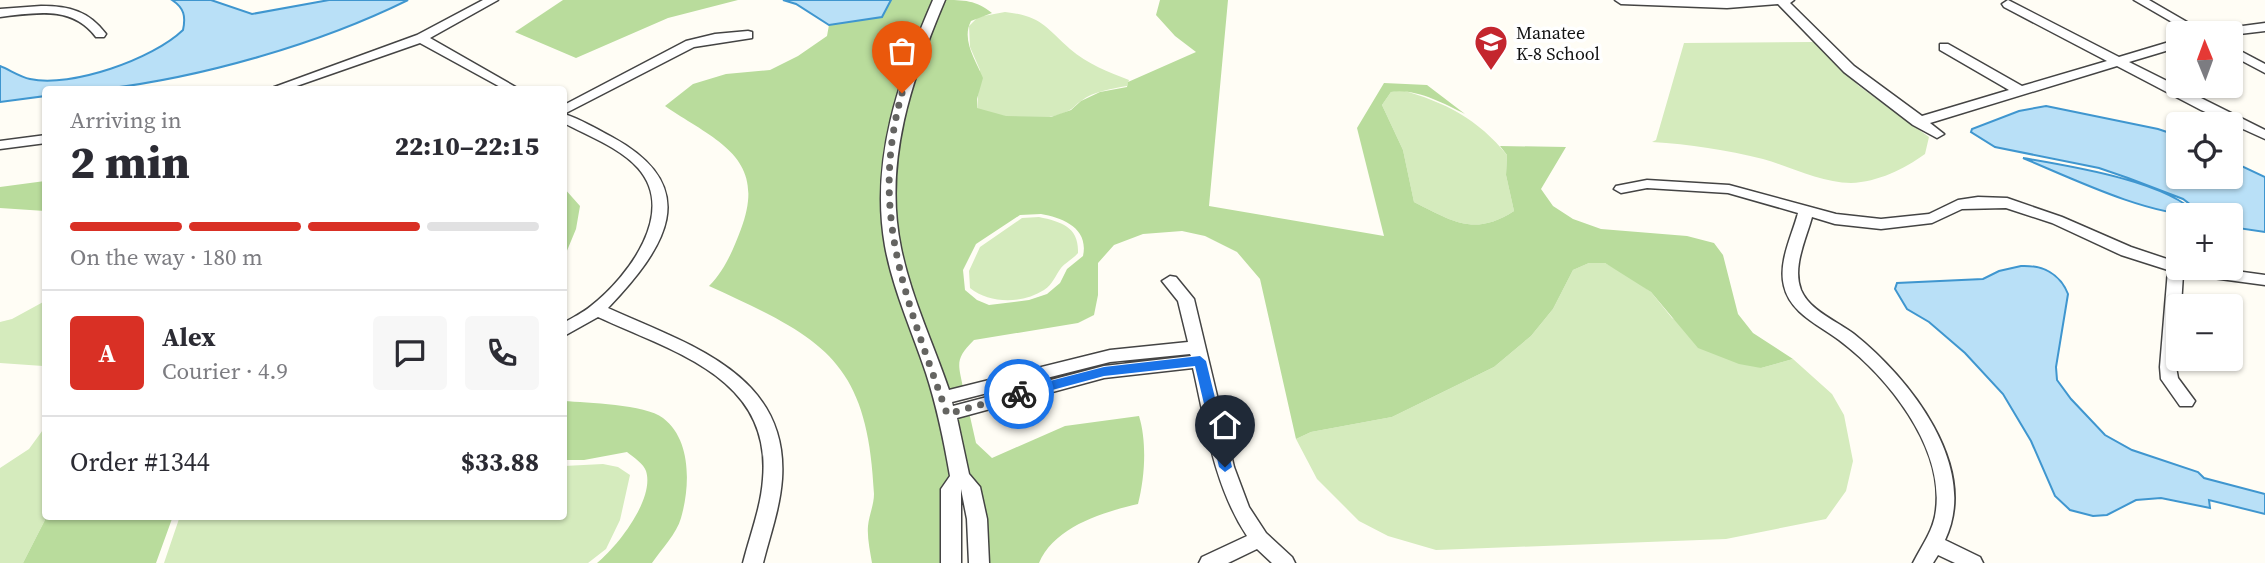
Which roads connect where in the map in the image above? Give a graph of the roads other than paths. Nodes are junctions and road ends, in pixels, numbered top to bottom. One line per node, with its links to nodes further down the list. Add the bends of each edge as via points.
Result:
1 (492, 0): 13 (street)
2 (939, 0): 40 (street, via 908,74 897,114 888,198 902,280)
3 (1620, 0): 5 (street)
4 (2140, 0): 8 (street)
5 (1785, 1): 24 (street, via 1849,69)
6 (2008, 4): 17 (street)
7 (0, 13): 11 (street, via 74,13 87,17)
8 (2178, 21)
9 (2265, 27): 10 (street)
10 (2244, 30)
11 (100, 34)
12 (748, 36): 22 (street, via 706,39 681,48)
13 (421, 38): 19 (street); 20 (street)
14 (1944, 47): 21 (street)
15 (2166, 47): 17 (street)
16 (2244, 57): 18 (street)
17 (2118, 60): 21 (street); 26 (street)
18 (2265, 69)
19 (285, 86)
20 (508, 86)
21 (2020, 91): 24 (street)
22 (567, 108)
23 (567, 120): 36 (street, via 643,165 660,196 661,218 651,247)
24 (1918, 122): 25 (street)
25 (1937, 134)
26 (2265, 135)
27 (42, 140): 28 (street)
28 (0, 145)
29 (1621, 189): 30 (street, via 1647,184 1703,185 1756,195)
30 (1806, 212): 31 (street, via 1881,224 1932,218 1958,205 2007,203); 43 (street, via 1790,275 1795,295 1881,368 1907,397 1928,432 1946,506)
31 (2166, 263)
32 (2243, 277): 34 (street)
33 (2177, 280): 39 (street, via 2168,367 2170,379)
34 (2265, 280)
35 (1170, 281): 38 (street, via 1186,299)
36 (597, 310): 37 (street); 44 (street, via 714,367 745,389 762,416 771,440 774,471)
37 (567, 328)
38 (1198, 354): 40 (street); 42 (street, via 1225,467 1240,510)
39 (2186, 401)
40 (944, 406): 41 (street)
41 (960, 478): 45 (street, via 950,489); 46 (street, via 971,487)
42 (1259, 539): 47 (street); 48 (street)
43 (1935, 544): 49 (street); 50 (street)
44 (753, 563)
45 (951, 563)
46 (979, 563)
47 (1209, 563)
48 (1285, 563)
49 (1923, 563)
50 (1973, 563)

